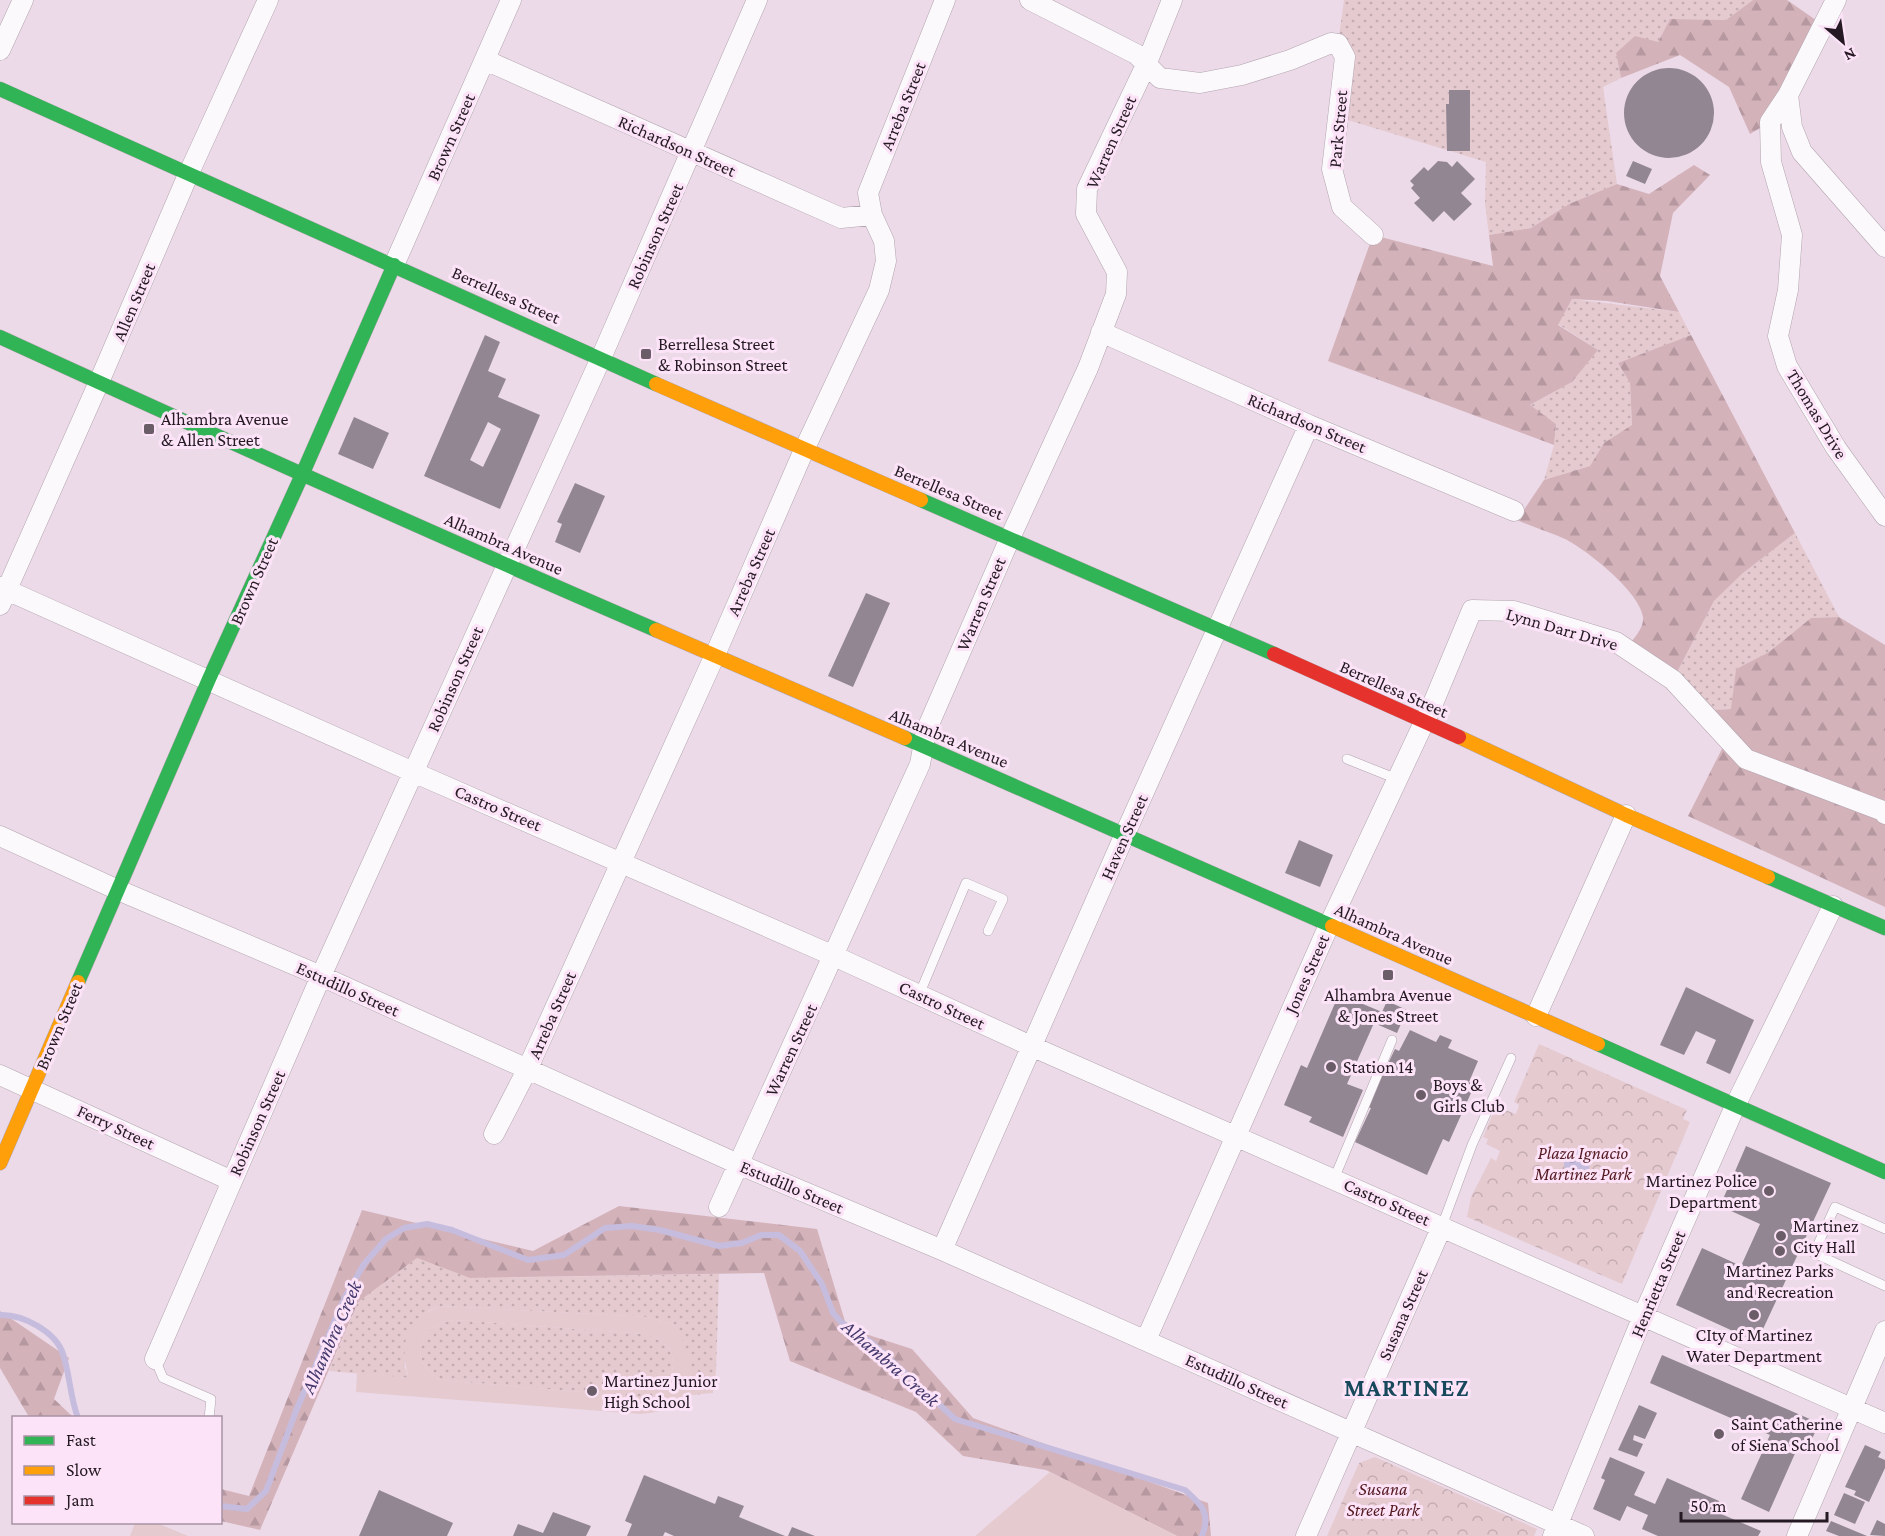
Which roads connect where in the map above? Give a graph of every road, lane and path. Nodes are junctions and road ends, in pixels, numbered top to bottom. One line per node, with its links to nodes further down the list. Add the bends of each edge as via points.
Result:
1 (23, 0): 9 (street)
2 (268, 0): 15 (street, Allen Street)
3 (511, 0): 10 (street, Brown Street)
4 (757, 0): 14 (street, Robinson Street)
5 (945, 0): 16 (street, Arreba Street, via 868,193)
6 (1030, 0): 11 (street, via 1136,54)
7 (1172, 0): 11 (street, Warren Street)
8 (1836, 0): 13 (street, Thomas Drive)
9 (0, 50)
10 (485, 60): 14 (street, Richardson Street); 19 (street, Brown Street)
11 (1146, 65): 17 (street, Park Street, via 1160,78 1200,83 1242,75 1331,43 1338,44 1345,57 1332,169 1342,207); 20 (street, Warren Street, via 1087,189 1086,214 1117,272 1116,294)
12 (0, 89): 15 (main road, Berrellesa Street)
13 (1788, 95): 18 (street, via 1792,127 1802,152); 28 (street, Thomas Drive, via 1770,122 1771,162 1792,234 1788,290 1778,336 1786,366 1836,448)
14 (691, 153): 16 (street, Richardson Street, via 841,219); 22 (street, Robinson Street)
15 (188, 175): 19 (main road, Berrellesa Street); 23 (street, Allen Street)
16 (872, 215): 25 (street, Arreba Street, via 884,241 886,261 879,290)
17 (1373, 236)
18 (1885, 247)
19 (394, 266): 22 (main road, Berrellesa Street); 26 (main road, Brown Street)
20 (1101, 332): 24 (street, Richardson Street); 29 (street, Warren Street)
21 (0, 337): 23 (main road, Alhambra Avenue)
22 (602, 358): 25 (main road, Berrellesa Street); 30 (street, Robinson Street)
23 (99, 382): 26 (main road, Alhambra Avenue); 31 (street, Allen Street)
24 (1309, 425): 27 (street, Richardson Street); 33 (street, Haven Street)
25 (804, 450): 29 (main road, Berrellesa Street); 34 (street, Arreba Street)
26 (302, 475): 30 (main road, Alhambra Avenue); 35 (main road, Brown Street)
27 (1514, 511)
28 (1885, 514)
29 (1010, 538): 33 (main road, Berrellesa Street); 37 (street, Warren Street, via 926,730)
30 (506, 565): 34 (main road, Alhambra Avenue); 39 (street, Robinson Street)
31 (2, 594): 35 (street, Castro Street)
32 (1472, 610): 36 (street, Jones Street); 41 (street, Lynn Darr Drive, via 1514,611 1616,642 1673,680 1746,759)
33 (1216, 630): 36 (main road, Berrellesa Street); 43 (street, Haven Street)
34 (715, 655): 37 (main road, Alhambra Avenue); 45 (street, Arreba Street)
35 (210, 679): 39 (street, Castro Street); 46 (main road, Brown Street)
36 (1425, 721): 40 (street, Jones Street); 42 (main road, Berrellesa Street)
37 (923, 747): 43 (main road, Alhambra Avenue); 51 (street, Warren Street, via 920,764)
38 (1347, 759): 40 (lane)
39 (413, 772): 45 (street, Castro Street); 52 (street, Robinson Street)
40 (1397, 779): 48 (street, Jones Street)
41 (1885, 814)
42 (1626, 815): 47 (main road, Berrellesa Street); 54 (street)
43 (1125, 834): 48 (main road, Alhambra Avenue); 56 (street, Haven Street)
44 (0, 836): 46 (street, Estudillo Street)
45 (621, 862): 51 (street, Castro Street); 58 (street, Arreba Street)
46 (118, 891): 52 (street, Estudillo Street); 60 (main road, Brown Street)
47 (1833, 906): 49 (main road, Berrellesa Street); 61 (street, Henrietta Street)
48 (1329, 925): 54 (main road, Alhambra Avenue); 63 (street, Jones Street)
49 (1885, 928)
50 (988, 931): 53 (lane, via 1003,899 966,883)
51 (834, 956): 53 (street, Castro Street); 65 (street, Warren Street)
52 (321, 976): 58 (street, Estudillo Street); 68 (street, Robinson Street)
53 (920, 995): 56 (street, Castro Street)
54 (1536, 1016): 61 (main road, Alhambra Avenue)
55 (1392, 1040): 67 (lane)
56 (1031, 1046): 63 (street, Castro Street); 72 (street, Haven Street)
57 (1511, 1058): 70 (lane, via 1472,1145)
58 (527, 1070): 62 (street, Arreba Street); 65 (street, Estudillo Street)
59 (0, 1075): 60 (street, Ferry Street)
60 (32, 1088): 64 (main road, Brown Street); 68 (street, Ferry Street)
61 (1736, 1104): 66 (main road, Alhambra Avenue); 74 (street, Henrietta Street)
62 (494, 1134)
63 (1236, 1136): 67 (street, Castro Street); 76 (street, Jones Street)
64 (0, 1163)
65 (738, 1164): 69 (street, Warren Street); 72 (street, Estudillo Street)
66 (1885, 1172)
67 (1334, 1179): 70 (street, Castro Street)
68 (232, 1181): 77 (street, Robinson Street)
69 (719, 1207)
70 (1442, 1226): 74 (street, Castro Street); 81 (street, Susana Street)
71 (1885, 1229): 73 (lane, via 1834,1207 1814,1253)
72 (942, 1250): 76 (street, Estudillo Street)
73 (1885, 1286)
74 (1643, 1316): 78 (street, Castro Street); 82 (street, Henrietta Street)
75 (1885, 1330): 78 (street)
76 (1146, 1340): 81 (street, Estudillo Street)
77 (155, 1359): 79 (lane, via 164,1378 211,1399)
78 (1851, 1408): 80 (street, Castro Street); 85 (street)
79 (208, 1416)
80 (1885, 1423)
81 (1351, 1433): 82 (street, Estudillo Street); 83 (street, Susana Street)
82 (1556, 1530): 84 (street, Estudillo Street)
83 (1306, 1536)
84 (1584, 1536)
85 (1797, 1536)

